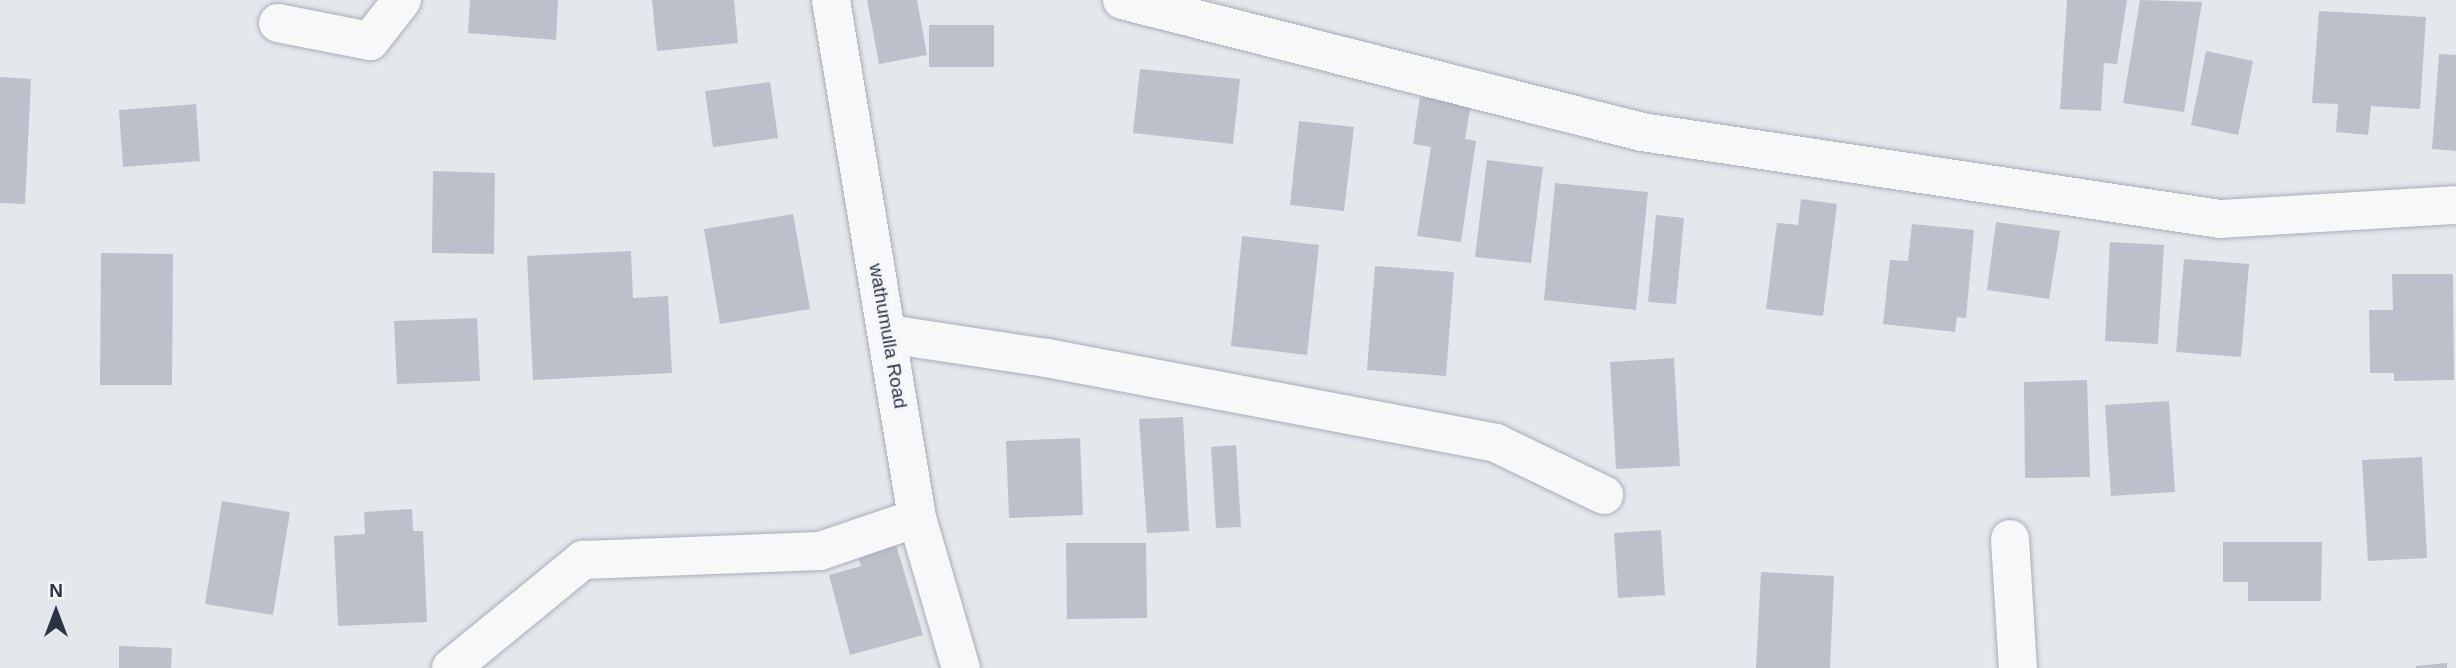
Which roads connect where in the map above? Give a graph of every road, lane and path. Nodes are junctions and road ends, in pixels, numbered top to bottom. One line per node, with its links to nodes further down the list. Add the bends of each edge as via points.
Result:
1 (402, 0): 4 (street, via 370,41)
2 (831, 0): 6 (street, wathumulla Road)
3 (1122, 0): 5 (street, via 1656,134 2220,219)
4 (278, 23)
5 (2456, 205)
6 (888, 334): 7 (street, via 1047,358 1496,443); 8 (street, wathumulla Road)
7 (1604, 495)
8 (917, 518): 10 (street, via 820,551 583,560); 11 (street, wathumulla Road)
9 (2010, 539): 12 (street)
10 (451, 668)
11 (961, 668)
12 (2018, 668)

